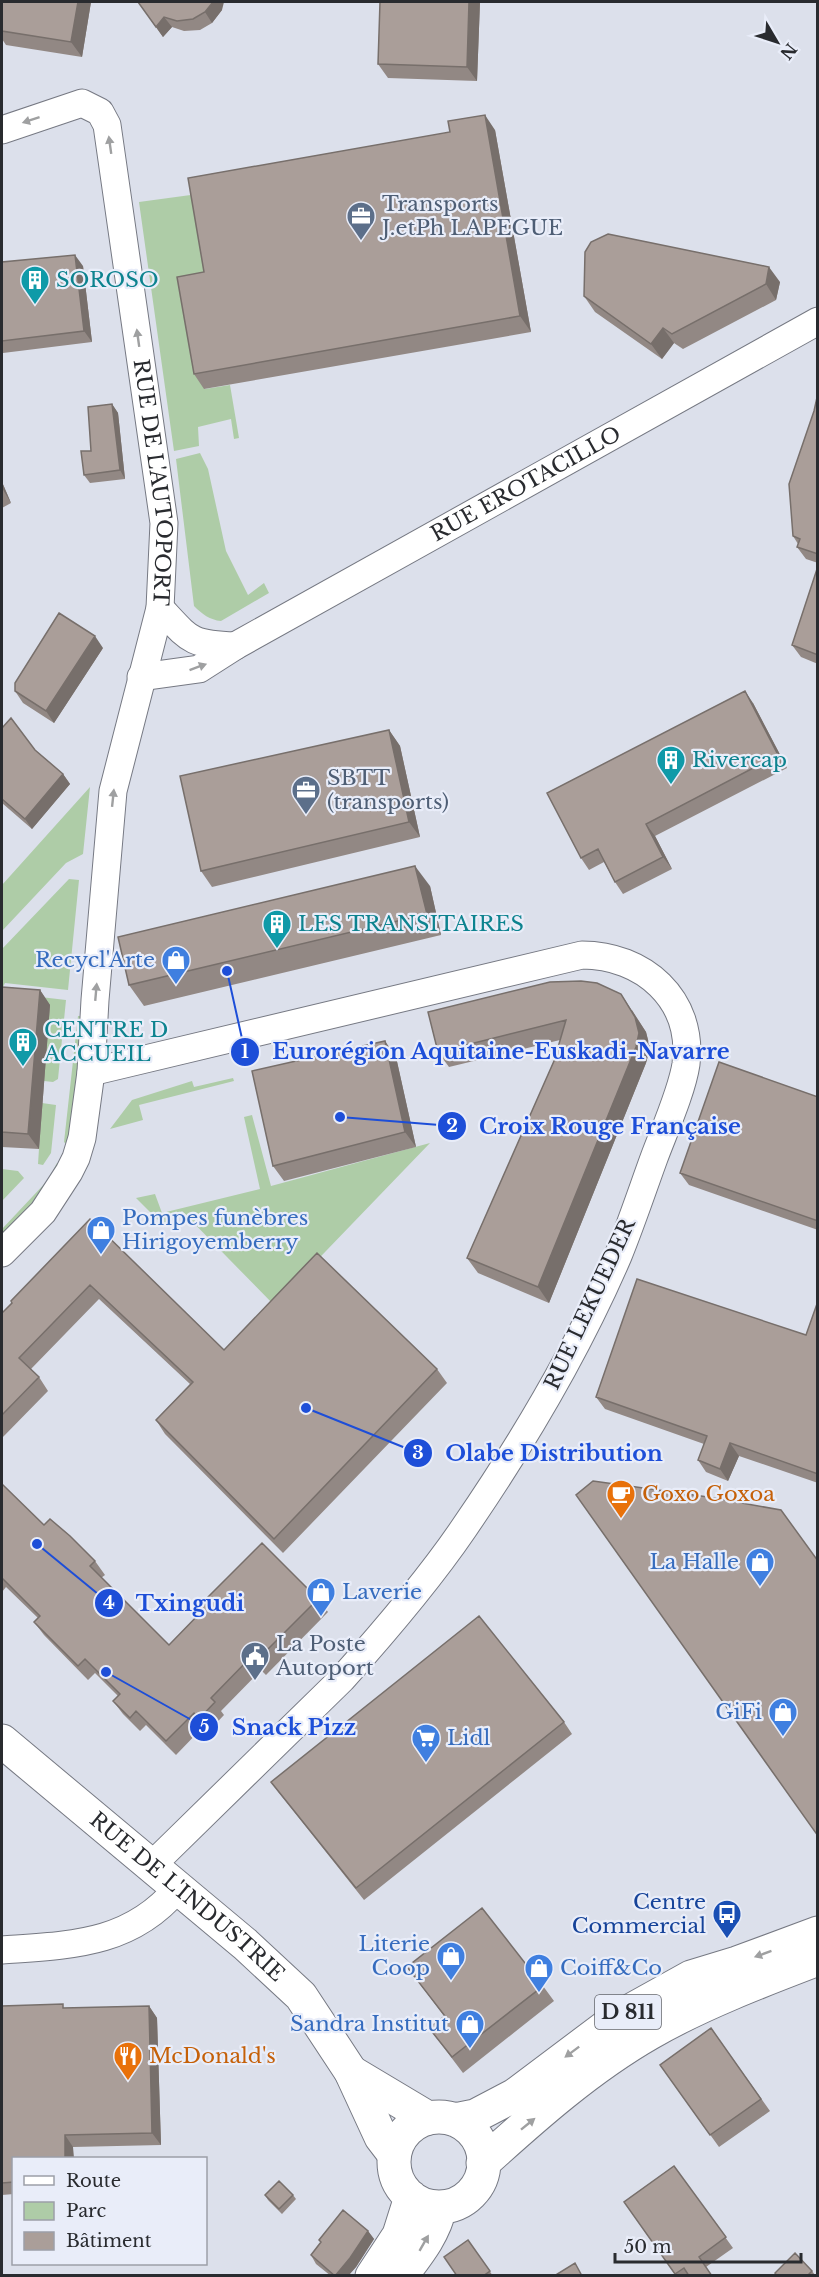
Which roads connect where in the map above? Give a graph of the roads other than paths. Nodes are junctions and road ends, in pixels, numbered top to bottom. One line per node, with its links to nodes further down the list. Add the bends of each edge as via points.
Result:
1 (2, 130): 3 (street, RUE DE L'AUTOPORT, one-way to 1, via 164,523 107,125 100,112 82,103)
2 (818, 321): 4 (street, RUE EROTACILLO)
3 (160, 608): 4 (street, via 183,634 202,644); 5 (street, RUE DE L'AUTOPORT)
4 (235, 646): 5 (street, RUE EROTACILLO, one-way to 4, via 199,669)
5 (141, 677): 6 (street, RUE DE L'AUTOPORT, one-way to 5, via 113,790)
6 (91, 1072): 7 (street, RUE DE L'AUTOPORT, via 86,1122 76,1158 43,1212); 9 (street, RUE LEKUEDER, via 582,955 602,955 640,969 670,996 685,1033 686,1064 618,1256 576,1342 515,1450 464,1529 365,1654)
7 (2, 1253)
8 (2, 1741): 9 (main road, RUE DE L'INDUSTRIE)
9 (151, 1866): 10 (main road, RUE DE L'INDUSTRIE)
10 (177, 1889): 12 (street, via 142,1921 110,1937 72,1945); 14 (main road, RUE DE L'INDUSTRIE, via 301,1996)
11 (818, 1934): 15 (main road, D 811, one-way to 15, via 692,1977 619,2017 515,2095 475,2116)
12 (2, 1950)
13 (818, 1959): 17 (main road, one-way to 13, via 597,2067 651,2033 767,1978)
14 (351, 2072): 15 (main road, RUE DE L'INDUSTRIE); 16 (main road, RUE DE L'INDUSTRIE, via 381,2137)
15 (442, 2119): 16 (main road, via 409,2128); 17 (main road, via 467,2127 482,2149)
16 (394, 2154): 18 (main road, via 398,2179)
17 (483, 2163): 18 (main road, via 475,2188 465,2198 453,2204)
18 (425, 2202): 19 (main road, via 437,2219 419,2252)
19 (380, 2271)

